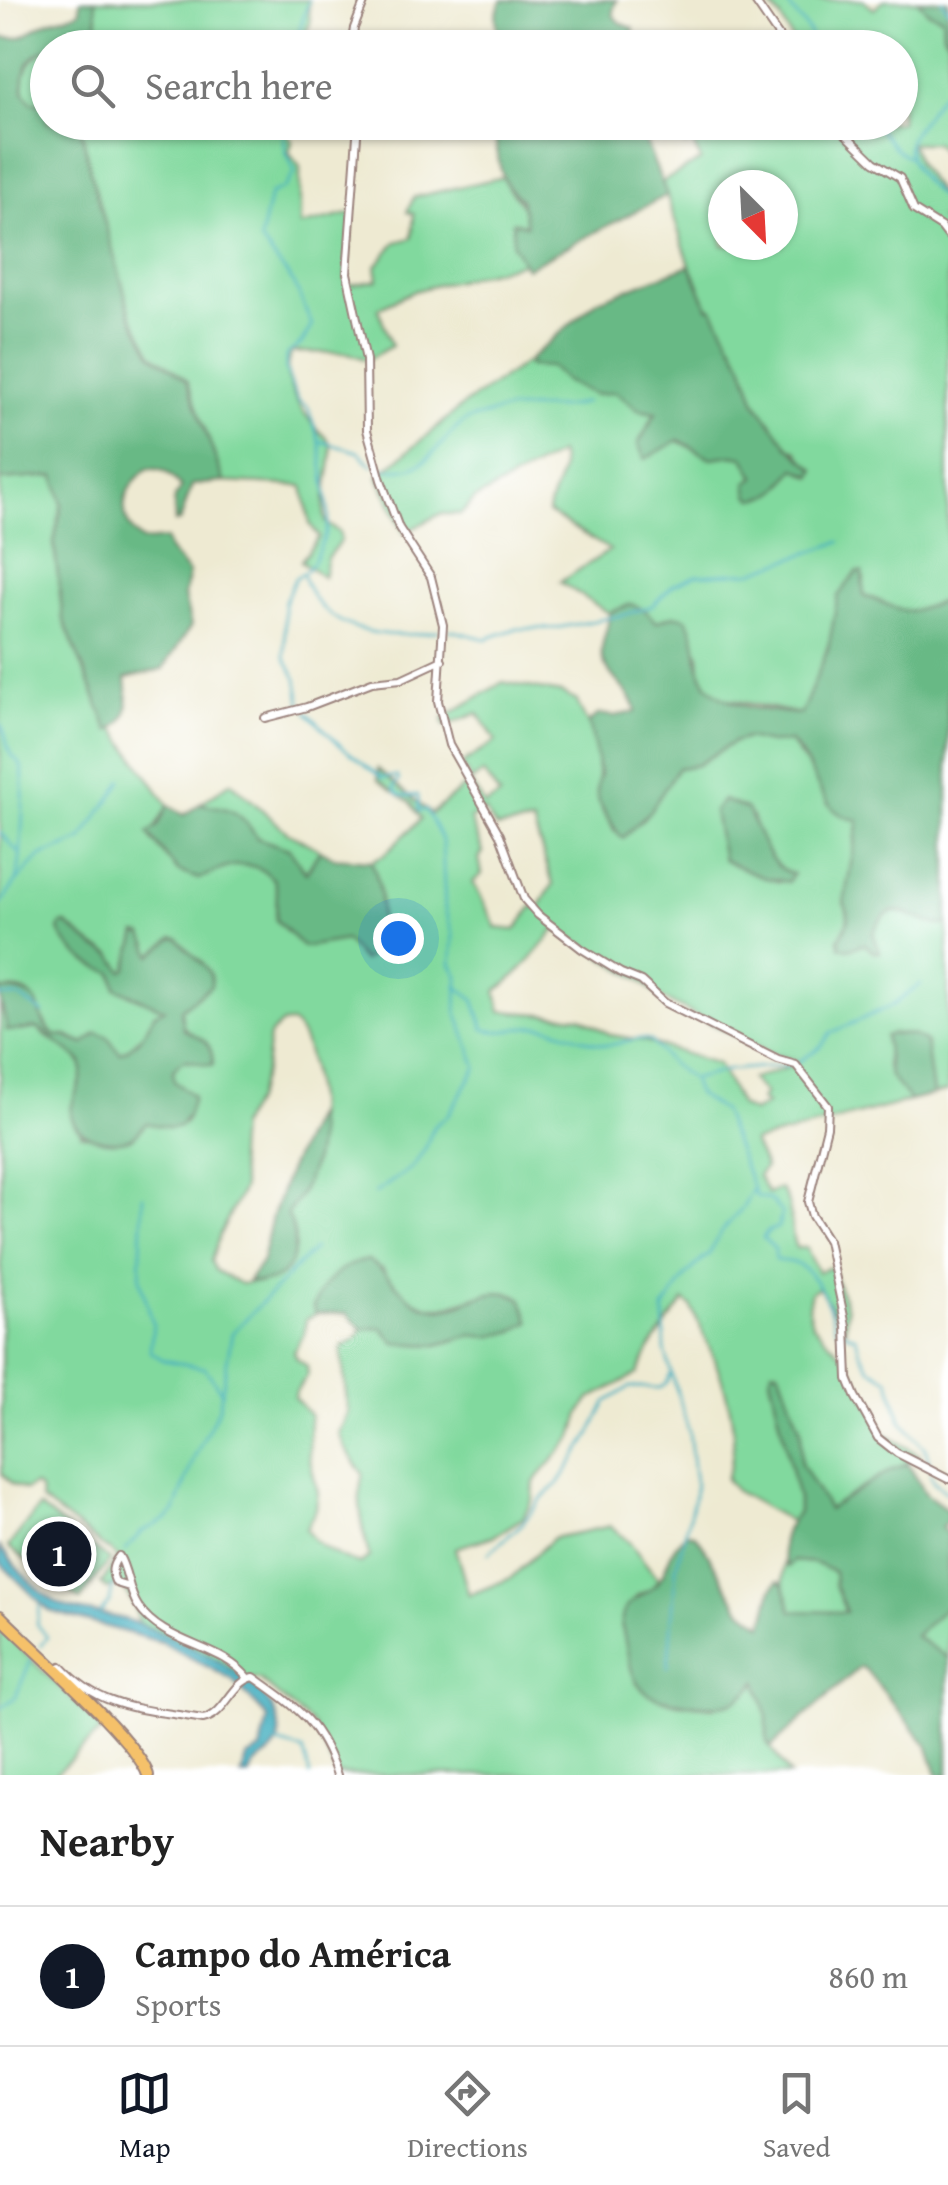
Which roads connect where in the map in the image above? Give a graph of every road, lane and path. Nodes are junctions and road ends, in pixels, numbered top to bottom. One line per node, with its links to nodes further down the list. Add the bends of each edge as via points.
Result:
1 (365, 0): 3 (street)
2 (754, 0): 4 (street)
3 (354, 30)
4 (774, 30)
5 (357, 140): 8 (street, via 347,274 366,360 367,430 400,528 431,577 444,626)
6 (852, 140): 7 (street, via 900,178 914,210)
7 (948, 236)
8 (442, 660): 9 (street, via 401,679 372,682); 10 (street, via 438,701 449,744 538,916 641,980 665,1003 796,1065 828,1106 808,1202 828,1241 846,1326 848,1379 878,1438)
9 (265, 718)
10 (948, 1479)
11 (129, 1587): 14 (street, via 152,1620 241,1669)
12 (0, 1616): 13 (main road)
13 (54, 1670): 14 (street, via 61,1666 106,1702 203,1719 214,1716); 15 (main road, via 124,1740)
14 (247, 1679): 16 (street, via 254,1677 314,1725)
15 (148, 1775)
16 (337, 1775)

